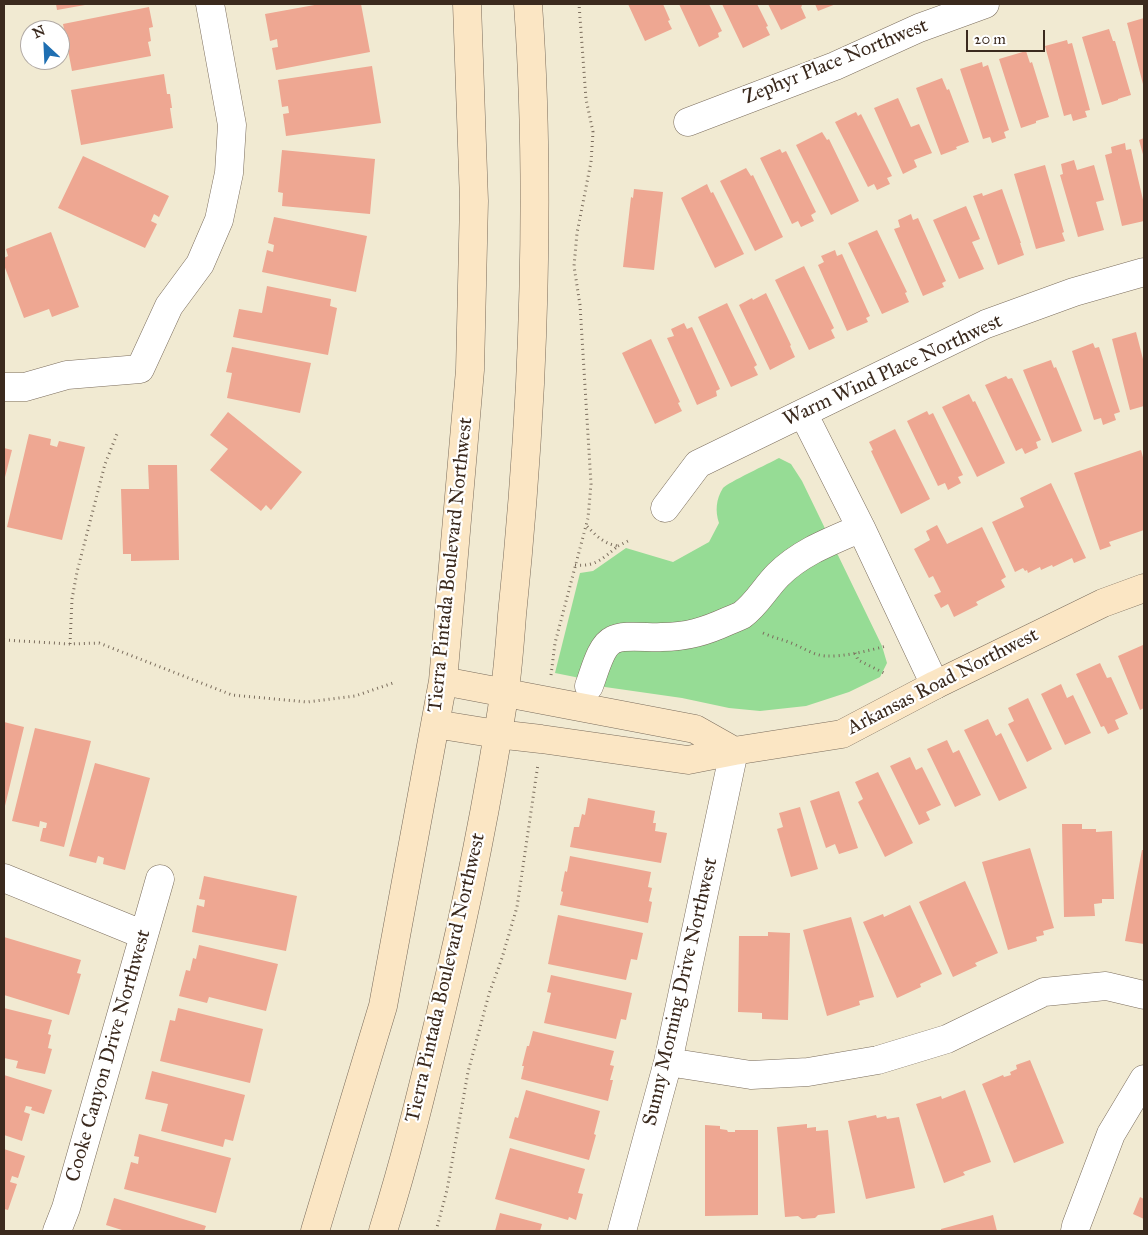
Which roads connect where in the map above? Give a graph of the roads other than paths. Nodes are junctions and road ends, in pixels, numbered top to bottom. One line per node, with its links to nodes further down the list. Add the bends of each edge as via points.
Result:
1 (210, 4): 7 (street, via 232,125 229,173 218,220 200,264 169,306 140,369 67,375 25,387)
2 (467, 4): 12 (main road, Tierra Pintada Boulevard Northwest, via 474,201 470,370)
3 (528, 4): 15 (main road, Tierra Pintada Boulevard Northwest, via 534,156 534,308 519,552)
4 (985, 4): 5 (street, Zephyr Place Northwest)
5 (688, 122)
6 (1144, 272): 8 (street, Warm Wind Place Northwest, via 1074,292 986,324)
7 (4, 387)
8 (803, 414): 9 (street, Warm Wind Place Northwest, via 698,464); 10 (street)
9 (665, 508)
10 (860, 528): 13 (street); 14 (street, via 792,562 742,615 701,632 681,636 612,640 603,649)
11 (1144, 588): 13 (main road, Arkansas Road Northwest, via 1103,603)
12 (443, 681): 15 (main road); 16 (main road, Tierra Pintada Boulevard Northwest)
13 (935, 685): 18 (main road, Arkansas Road Northwest, via 842,734)
14 (588, 686)
15 (504, 692): 17 (main road, Tierra Pintada Boulevard Northwest); 18 (main road, via 694,729)
16 (435, 724): 17 (main road, Arkansas Road Northwest); 26 (main road, Tierra Pintada Boulevard Northwest, via 382,1006)
17 (497, 734): 18 (main road, Arkansas Road Northwest, via 688,760); 27 (main road, Tierra Pintada Boulevard Northwest, via 453,962 423,1088)
18 (734, 751): 23 (street, Sunny Morning Drive Northwest)
19 (4, 878): 21 (street)
20 (160, 879): 21 (street, Cooke Canyon Drive Northwest)
21 (144, 935): 25 (street, Cooke Canyon Drive Northwest)
22 (1144, 995): 23 (street, via 1106,986 1044,992 947,1038 878,1060 808,1072 752,1075)
23 (668, 1062): 28 (street, Sunny Morning Drive Northwest)
24 (1144, 1079): 29 (street, via 1111,1134)
25 (57, 1231)
26 (315, 1231)
27 (383, 1231)
28 (622, 1231)
29 (1075, 1231)

